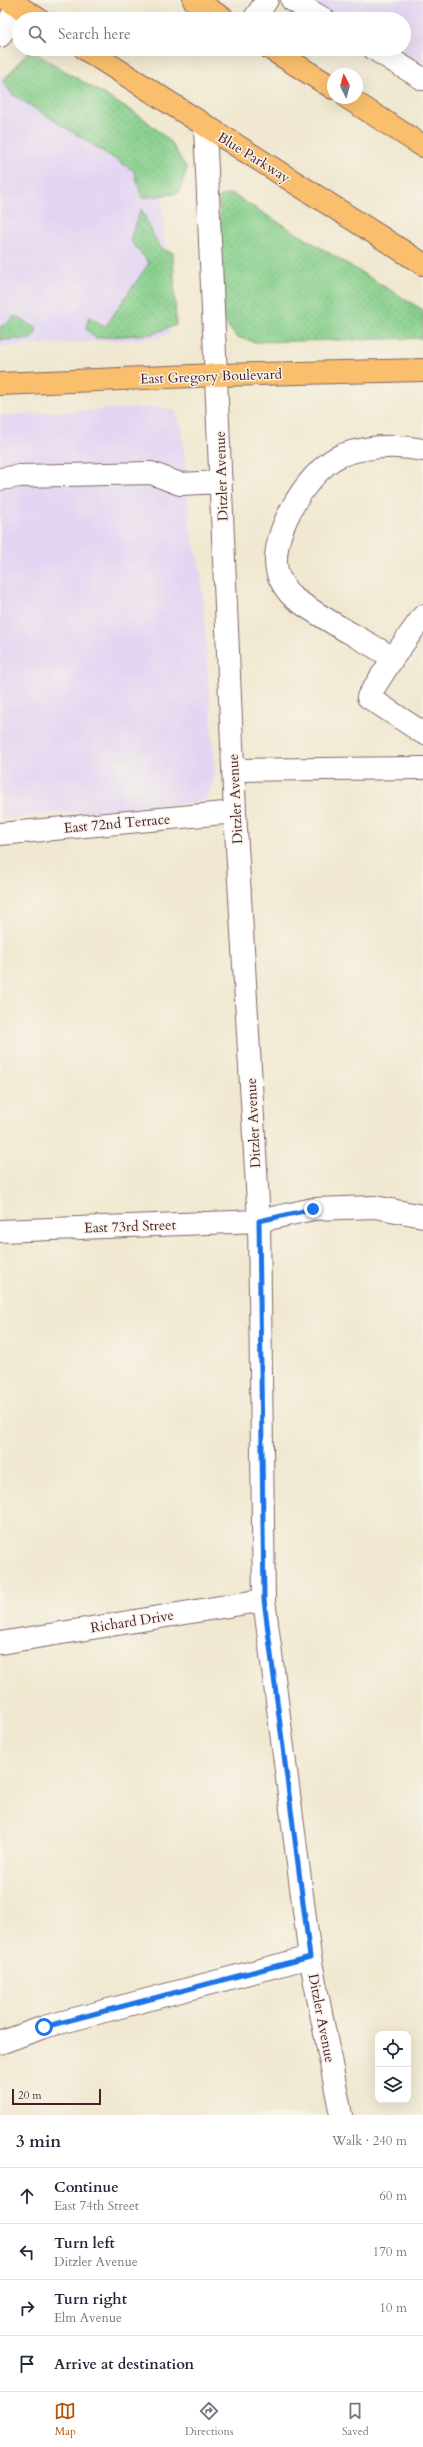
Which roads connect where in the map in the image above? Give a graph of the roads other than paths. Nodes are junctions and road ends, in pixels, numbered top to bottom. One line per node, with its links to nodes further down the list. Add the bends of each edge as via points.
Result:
1 (194, 0): 6 (main road)
2 (267, 0): 7 (street)
3 (292, 0): 8 (street)
4 (13, 3): 5 (main road); 9 (street)
5 (27, 12)
6 (213, 12)
7 (259, 12)
8 (312, 12)
9 (0, 36)
10 (96, 56): 16 (main road, Blue Parkway)
11 (282, 56): 14 (main road)
12 (385, 56): 13 (street)
13 (423, 79)
14 (327, 84)
15 (357, 104): 17 (main road)
16 (205, 126): 18 (main road, Blue Parkway); 20 (street, Ditzler Avenue)
17 (423, 146)
18 (423, 264)
19 (423, 370): 20 (main road, East Gregory Boulevard)
20 (217, 375): 21 (main road, East Gregory Boulevard); 24 (street, Ditzler Avenue)
21 (0, 384)
22 (423, 450): 26 (street, via 409,447 370,448 341,456 323,469 299,495 280,531 275,559 279,578 293,597)
23 (0, 479): 24 (street, via 20,476 151,473 180,484)
24 (221, 482): 29 (street, Ditzler Avenue)
25 (423, 616): 26 (street)
26 (393, 658): 27 (street, via 368,697)
27 (423, 733)
28 (423, 768): 29 (street)
29 (233, 770): 30 (street, Ditzler Avenue)
30 (235, 812): 31 (street, East 72nd Terrace); 33 (street, Ditzler Avenue)
31 (0, 834)
32 (423, 1216): 33 (street, East 73rd Street, via 375,1207 313,1209)
33 (259, 1221): 34 (street, East 73rd Street); 35 (street, Ditzler Avenue)
34 (0, 1231)
35 (264, 1600): 36 (street, Richard Drive); 37 (street, Ditzler Avenue)
36 (0, 1643)
37 (310, 1957): 38 (street, via 44,2027); 39 (street, Ditzler Avenue)
38 (0, 2043)
39 (341, 2115)

